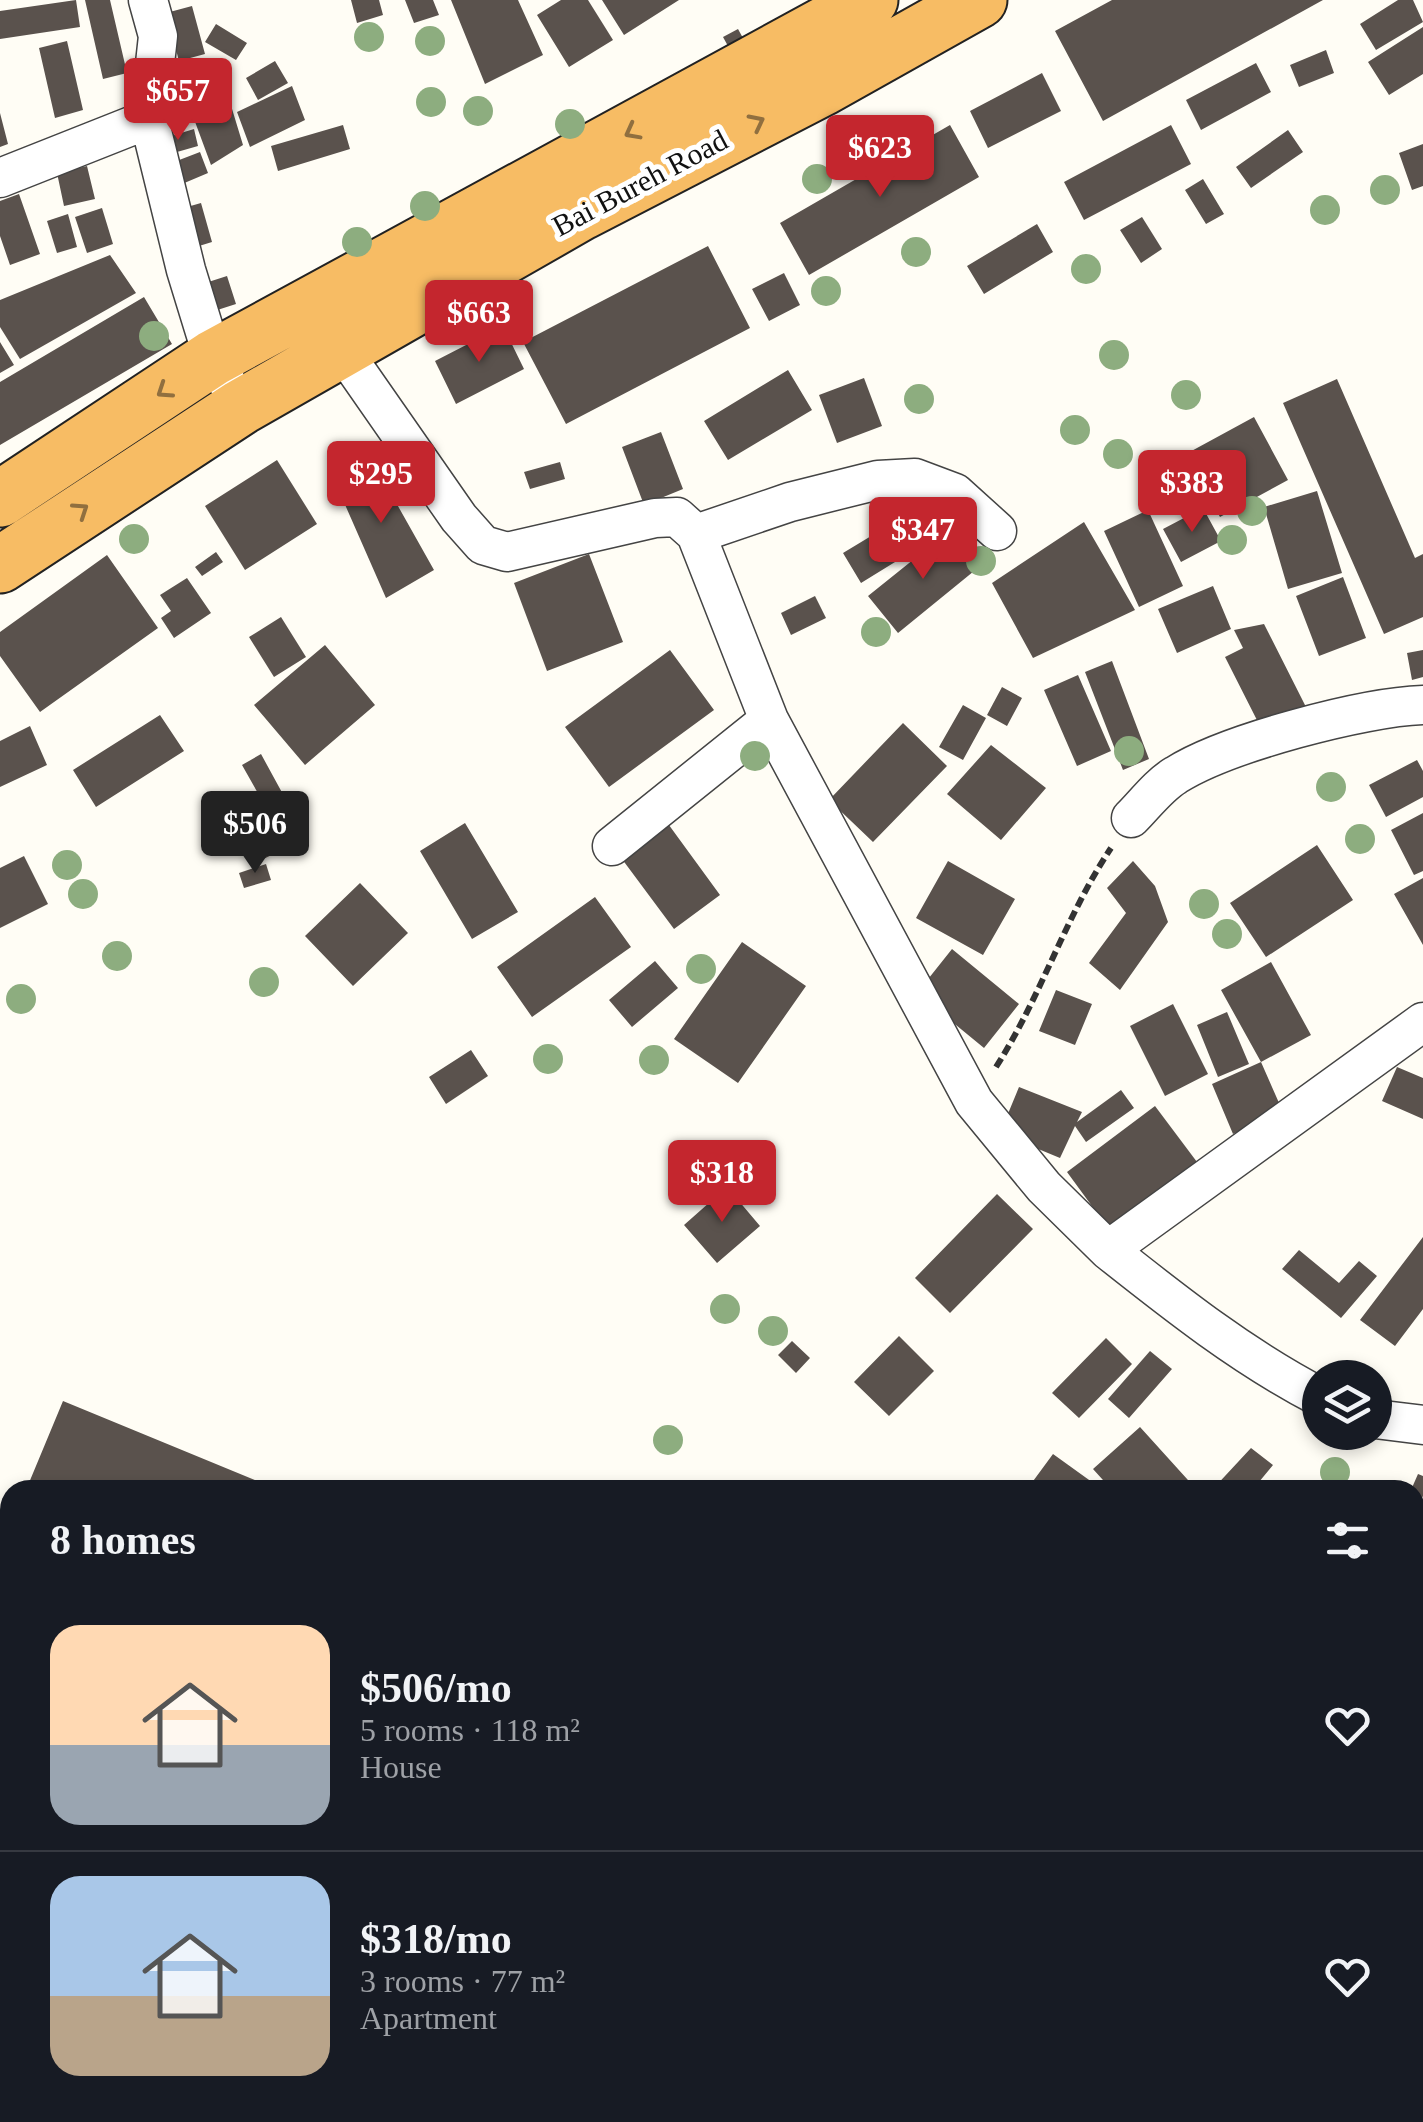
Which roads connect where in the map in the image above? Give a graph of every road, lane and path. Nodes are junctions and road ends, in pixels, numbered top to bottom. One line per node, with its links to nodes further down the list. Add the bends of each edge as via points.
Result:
1 (148, 0): 4 (street, via 158,36)
2 (870, 0): 6 (highway, Bai Bureh Road, one-way to 6)
3 (979, 0): 7 (highway, Bai Bureh Road, one-way to 3, via 582,212)
4 (150, 119): 5 (street); 8 (street)
5 (0, 178)
6 (318, 302): 7 (street); 8 (highway, Bai Bureh Road)
7 (342, 350): 9 (highway, Bai Bureh Road); 12 (street, via 483,545 507,552 655,518 677,517)
8 (214, 358): 9 (street); 10 (highway, Bai Bureh Road, one-way to 10)
9 (241, 407): 13 (highway, Bai Bureh Road, one-way to 9)
10 (0, 499)
11 (997, 531): 12 (street, via 955,492 915,478 878,480 790,502)
12 (696, 534): 15 (street)
13 (0, 564)
14 (1423, 704): 16 (street, via 1250,743 1174,775)
15 (769, 720): 17 (street); 19 (street)
16 (1130, 818): 19 (path, via 1090,879 1050,970)
17 (612, 846)
18 (1423, 1022): 20 (street)
19 (974, 1102): 20 (street)
20 (1108, 1250): 21 (street, via 1266,1369)
21 (1302, 1388)
22 (1392, 1421): 23 (street)
23 (1423, 1425)

